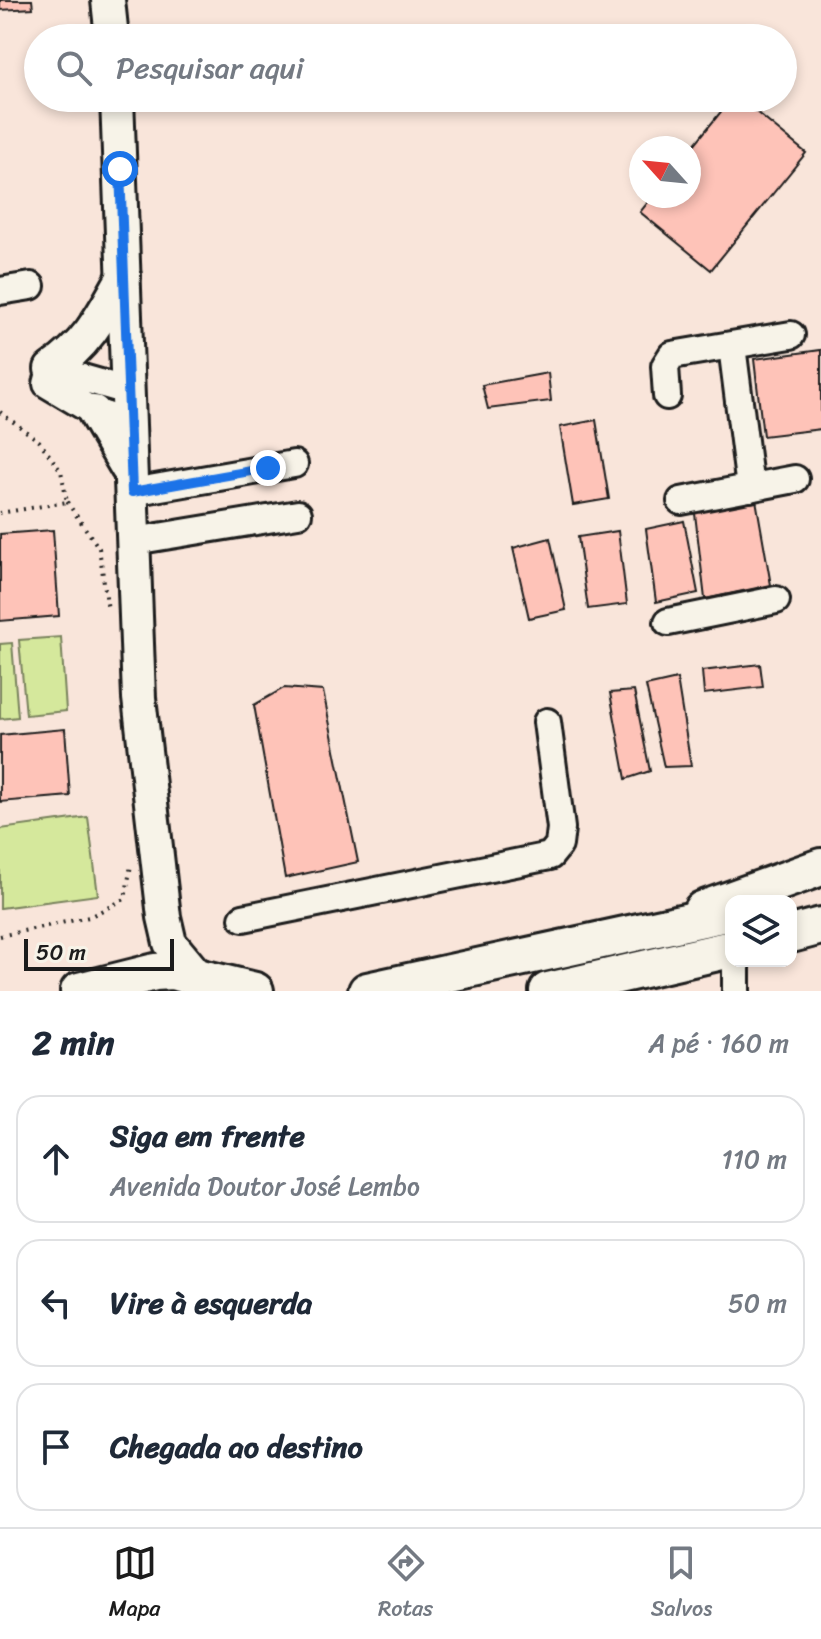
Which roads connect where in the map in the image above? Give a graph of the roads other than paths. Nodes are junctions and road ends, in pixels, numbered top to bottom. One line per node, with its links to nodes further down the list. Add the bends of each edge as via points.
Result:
1 (108, 0): 2 (main road)
2 (111, 24)
3 (118, 112): 4 (main road)
4 (124, 276): 9 (main road, via 92,333); 11 (main road)
5 (31, 286): 6 (lane)
6 (0, 291)
7 (791, 335): 8 (lane)
8 (732, 346): 10 (lane, via 672,355 665,366); 16 (lane)
9 (49, 376): 11 (lane); 12 (lane)
10 (667, 396)
11 (129, 407): 12 (lane); 15 (main road)
12 (94, 412): 15 (main road)
13 (294, 464): 15 (lane)
14 (795, 479): 16 (lane)
15 (131, 484): 19 (main road)
16 (750, 488): 17 (lane)
17 (681, 501)
18 (298, 514): 19 (lane)
19 (134, 541): 27 (main road, via 139,698)
20 (776, 600): 21 (lane)
21 (668, 622)
22 (547, 722): 28 (lane, via 561,828 559,845 550,856)
23 (821, 867): 31 (highway)
24 (821, 891): 25 (highway)
25 (797, 896)
26 (725, 913): 31 (highway)
27 (164, 917): 34 (main road, via 170,943); 35 (main road, via 154,944)
28 (243, 918)
29 (821, 926): 30 (highway)
30 (797, 932)
31 (637, 934): 38 (highway)
32 (725, 951): 39 (highway)
33 (736, 967): 40 (lane)
34 (199, 978): 35 (highway, via 172,971); 37 (highway)
35 (127, 979): 36 (highway)
36 (79, 991)
37 (255, 991)
38 (367, 991)
39 (548, 991)
40 (736, 991)

